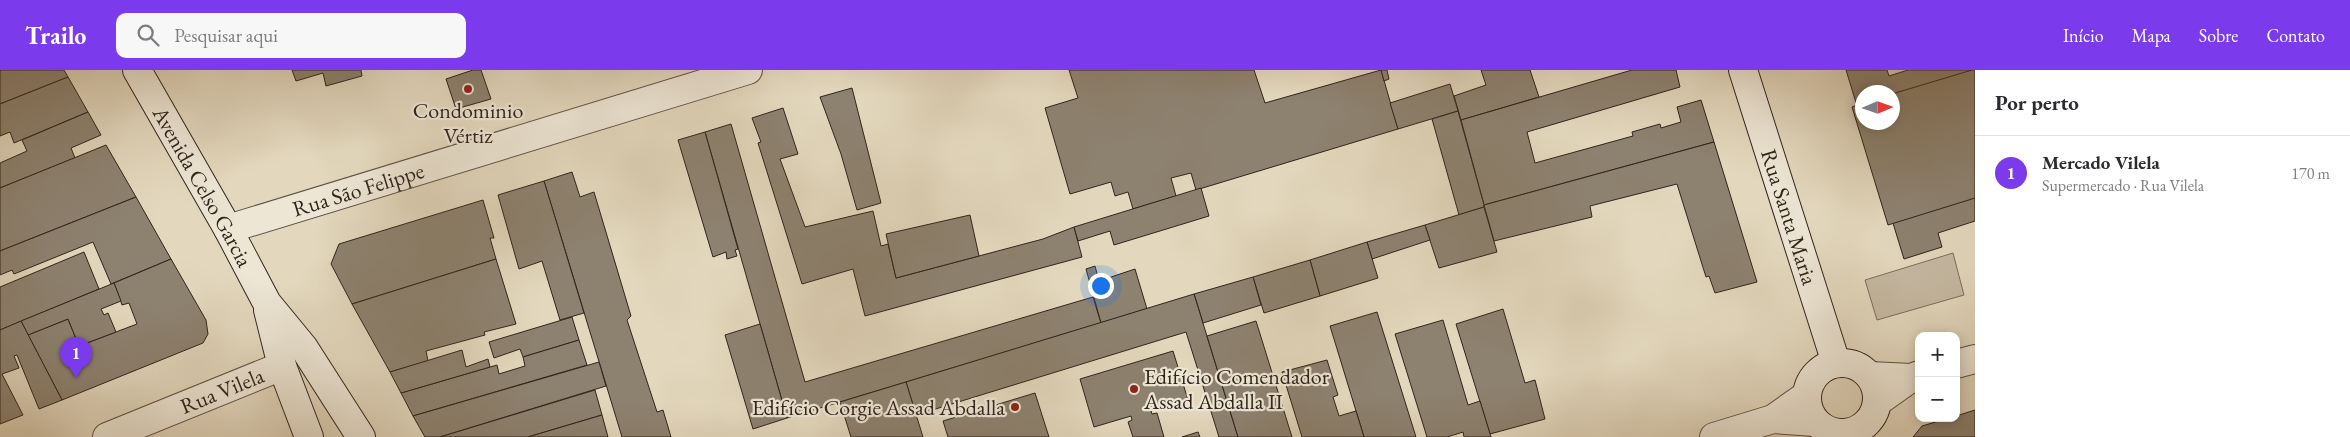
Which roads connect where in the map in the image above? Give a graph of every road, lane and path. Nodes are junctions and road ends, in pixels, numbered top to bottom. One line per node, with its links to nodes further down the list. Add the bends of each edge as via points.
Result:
1 (137, 70): 4 (street, Avenida Celso Garcia)
2 (748, 70): 4 (street, Rua São Felippe)
3 (1743, 70): 7 (street, Rua Santa Maria)
4 (228, 229): 5 (street, Avenida Celso Garcia)
5 (267, 303): 9 (street, Avenida Celso Garcia); 18 (street, Avenida Celso Garcia, via 304,348)
6 (1975, 359): 8 (street)
7 (1836, 363): 10 (street, via 1855,365); 12 (street, via 1816,374)
8 (1960, 363)
9 (282, 366): 16 (street, Rua Vilela); 17 (street, Avenida Celso Garcia)
10 (1870, 376): 11 (street); 14 (street, via 1875,384)
11 (1915, 376): 14 (street)
12 (1806, 395): 13 (street); 15 (street)
13 (1773, 419): 15 (street); 19 (street)
14 (1872, 421): 15 (street, via 1847,434 1824,429)
15 (1815, 422)
16 (107, 437)
17 (309, 437)
18 (361, 437)
19 (1714, 437)

